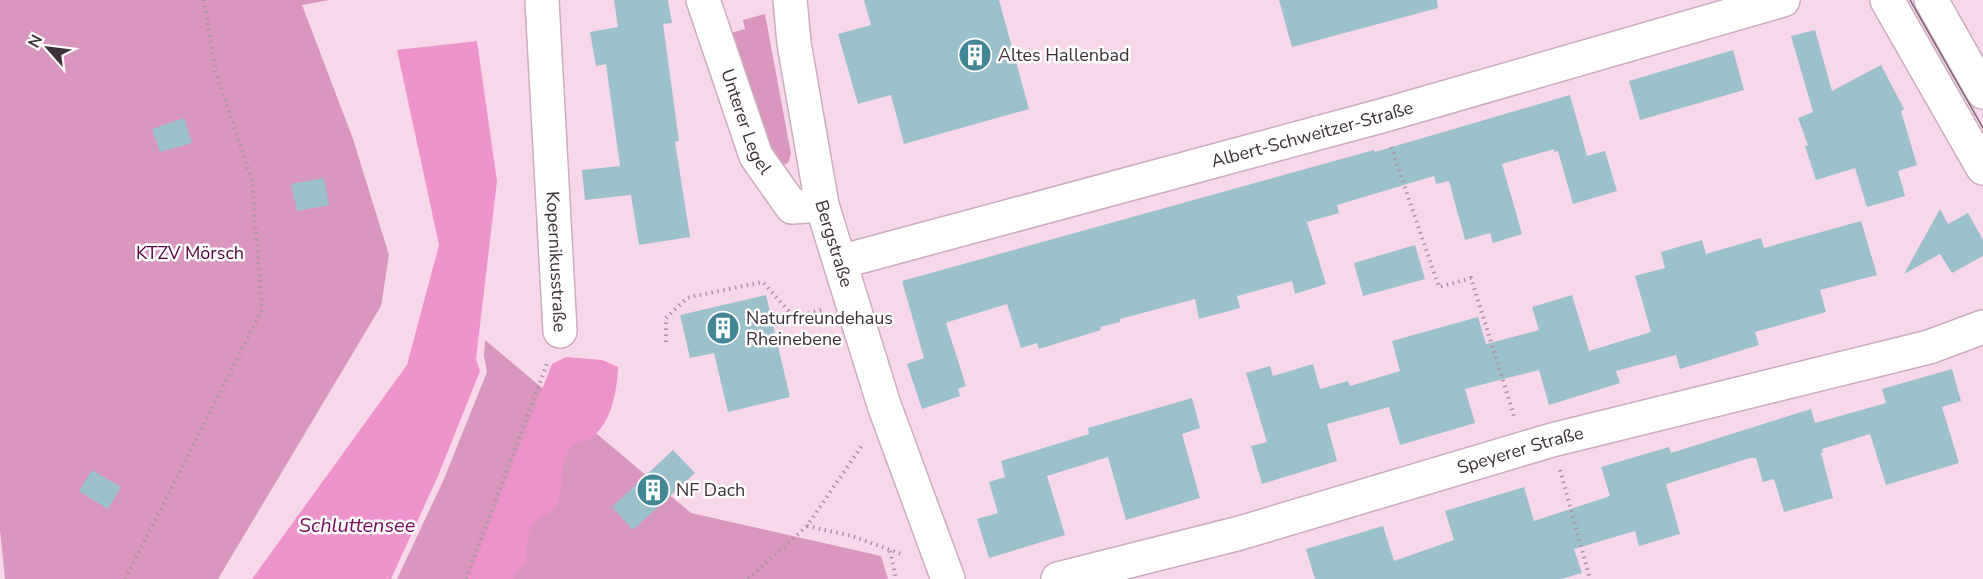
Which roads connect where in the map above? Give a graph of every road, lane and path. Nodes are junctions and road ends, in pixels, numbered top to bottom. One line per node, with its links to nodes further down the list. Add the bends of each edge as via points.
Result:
1 (204, 0): 22 (path, via 215,70 252,180 262,310)
2 (542, 0): 15 (street, Kopernikusstraße)
3 (704, 0): 11 (street, Unterer Legel, via 756,156 792,207)
4 (790, 0): 11 (street, Bergstraße)
5 (1783, 0): 9 (street, Albert-Schweitzer-Straße)
6 (1887, 0): 10 (street)
7 (1931, 0): 8 (street)
8 (1983, 92)
9 (1381, 116): 12 (street, Albert-Schweitzer-Straße); 18 (path, via 1439,287 1471,278)
10 (1983, 168)
11 (822, 205): 12 (street, Bergstraße)
12 (840, 262): 17 (street, Bergstraße)
13 (812, 313): 16 (path, via 794,317 763,282 687,298 666,318)
14 (1983, 327): 18 (street, Speyerer Straße, via 1929,347)
15 (560, 331): 23 (path, Kopernikusstraße)
16 (666, 342)
17 (885, 405): 19 (path, via 862,447); 21 (street, Bergstraße)
18 (1538, 444): 26 (street, Speyerer Straße, via 1240,533); 27 (path)
19 (807, 526): 20 (path, via 852,536); 24 (path)
20 (890, 551): 21 (path); 25 (path)
21 (945, 572)
22 (125, 579)
23 (466, 579)
24 (748, 579)
25 (896, 579)
26 (1058, 579)
27 (1590, 579)

